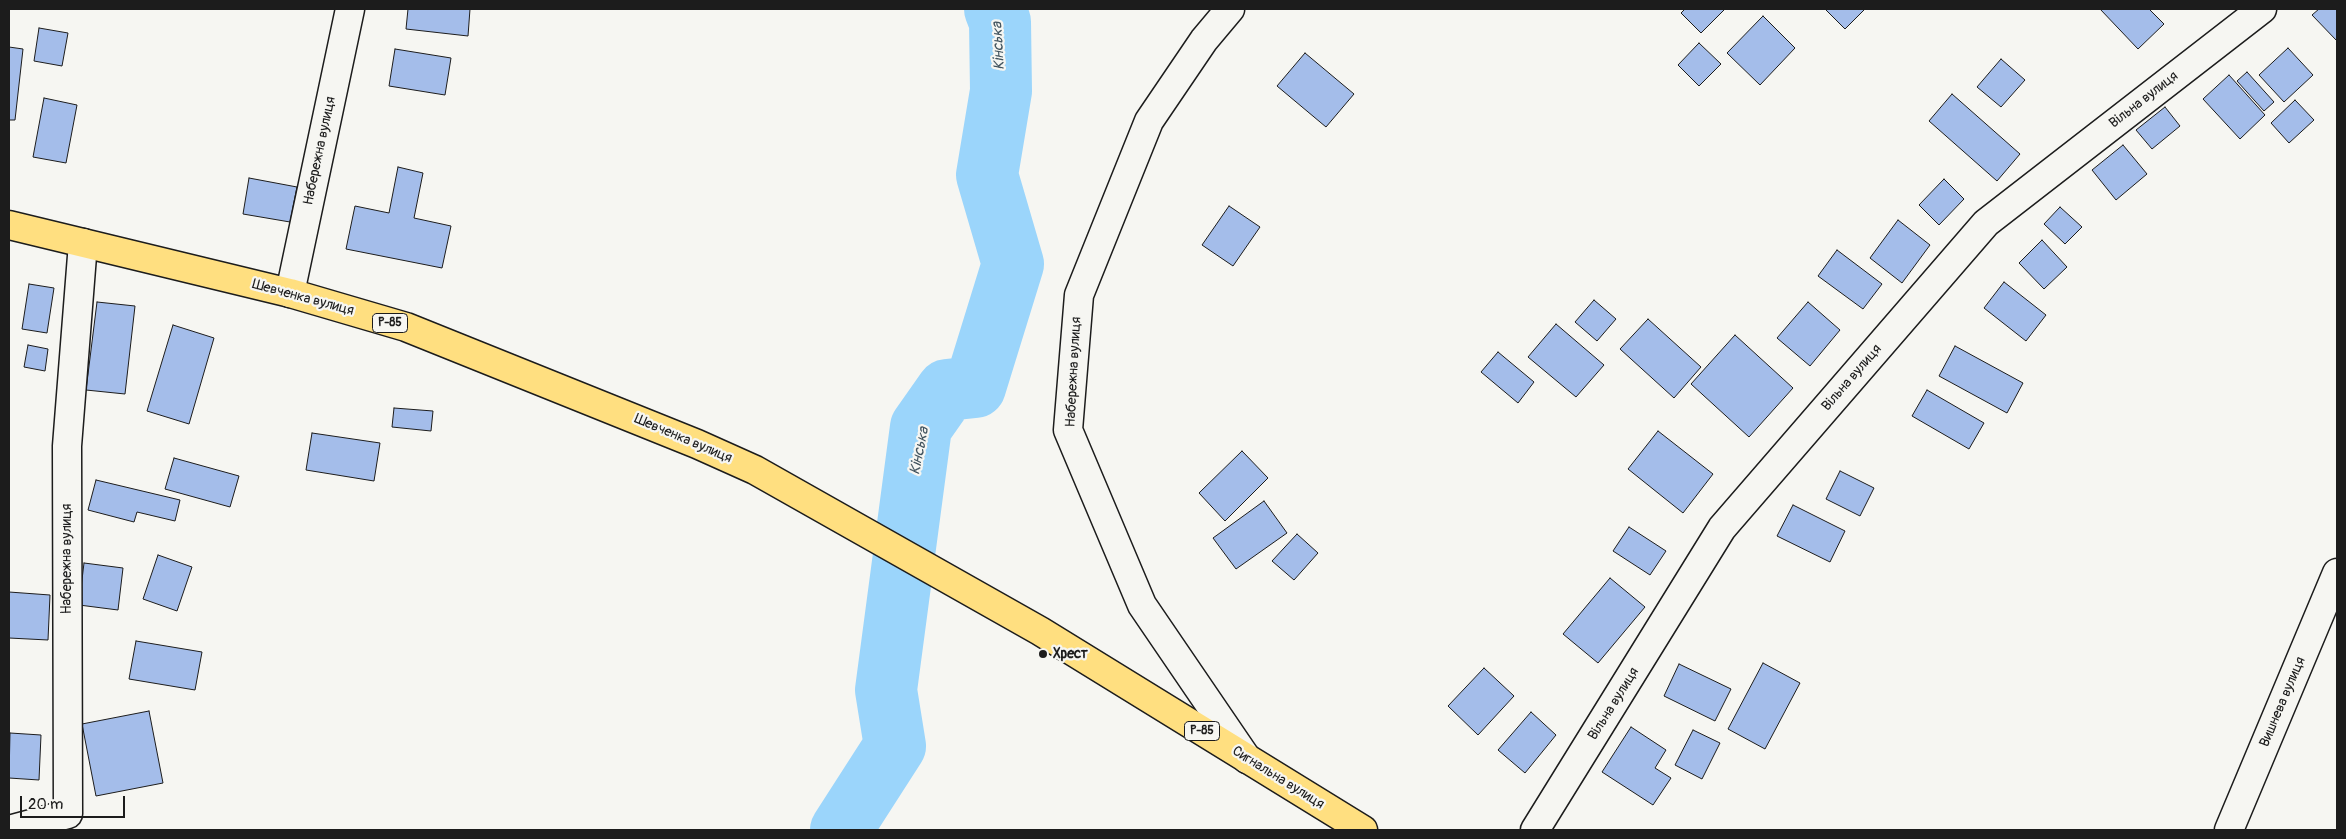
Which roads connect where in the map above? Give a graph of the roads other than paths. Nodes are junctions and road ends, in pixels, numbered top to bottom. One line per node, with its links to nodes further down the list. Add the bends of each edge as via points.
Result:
1 (350, 9): 6 (street, Набережна вулиця)
2 (1230, 9): 9 (street, Набережна вулиця, via 1204,40 1148,121 1078,295 1068,430 1142,605)
3 (2262, 9): 12 (street, Вільна вулиця, via 1986,223 1722,528)
4 (9, 224): 5 (main road, Шевченка вулиця / Р-85)
5 (83, 242): 6 (main road, Шевченка вулиця / Р-85); 10 (street, Набережна вулиця, via 67,446 68,814)
6 (290, 293): 8 (main road, Шевченка вулиця / Р-85, via 406,327 755,470)
7 (2337, 573): 13 (street, Вишнева вулиця)
8 (1040, 631): 9 (main road, Сигнальна вулиця / Р-85)
9 (1247, 759): 11 (main road, Сигнальна вулиця / Р-85)
10 (9, 830)
11 (1363, 830)
12 (1536, 830)
13 (2229, 830)

